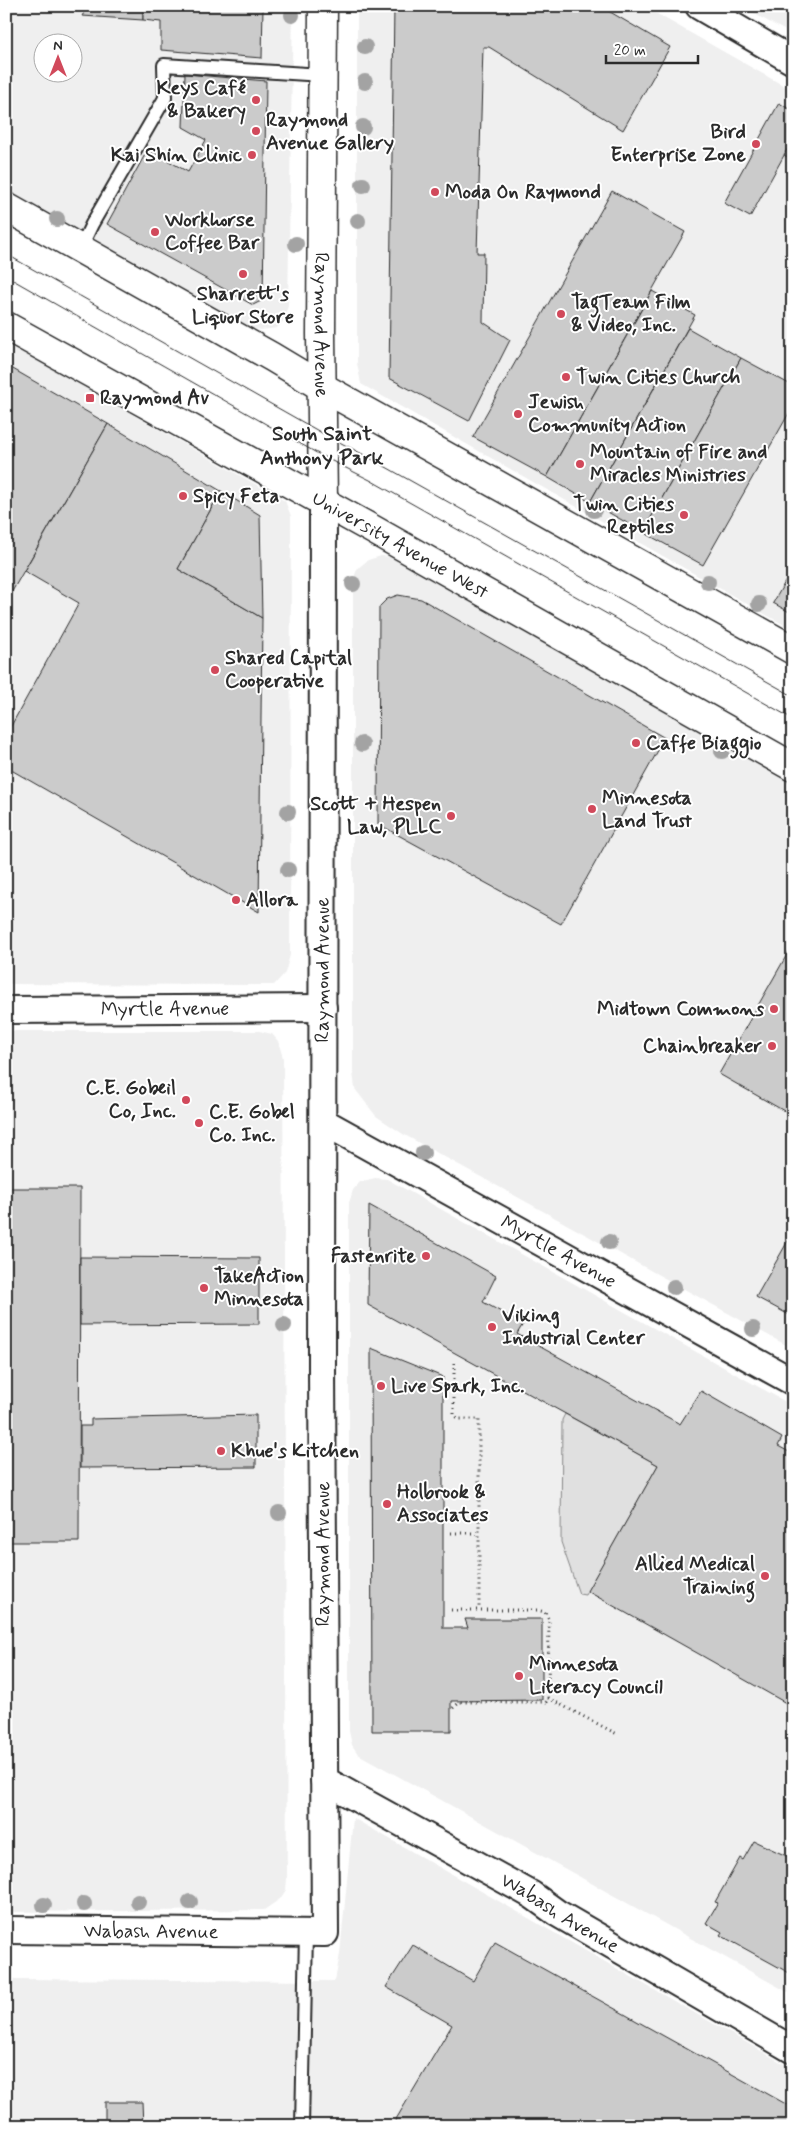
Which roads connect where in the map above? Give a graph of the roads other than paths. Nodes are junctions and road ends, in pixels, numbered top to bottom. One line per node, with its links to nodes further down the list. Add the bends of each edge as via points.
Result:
1 (323, 6): 4 (main road, Raymond Avenue)
2 (699, 6): 3 (street)
3 (793, 61)
4 (322, 75): 6 (lane, via 164,65 165,98); 8 (main road, Raymond Avenue)
5 (6, 207): 6 (main road)
6 (80, 249): 8 (main road)
7 (6, 326): 9 (main road, University Avenue West)
8 (322, 387): 9 (main road, Raymond Avenue); 10 (main road)
9 (323, 502): 11 (main road, University Avenue West); 12 (street, Raymond Avenue)
10 (793, 650)
11 (793, 767)
12 (323, 1008): 13 (street, Myrtle Avenue); 14 (street, Raymond Avenue)
13 (6, 1010)
14 (324, 1122): 15 (street, Myrtle Avenue); 16 (street, Raymond Avenue)
15 (793, 1382)
16 (324, 1780): 18 (street, Raymond Avenue); 19 (street, Wabash Avenue, via 532,1895 556,1913)
17 (6, 1930): 18 (street, Wabash Avenue)
18 (316, 1932): 20 (lane)
19 (793, 2050)
20 (302, 2126)

